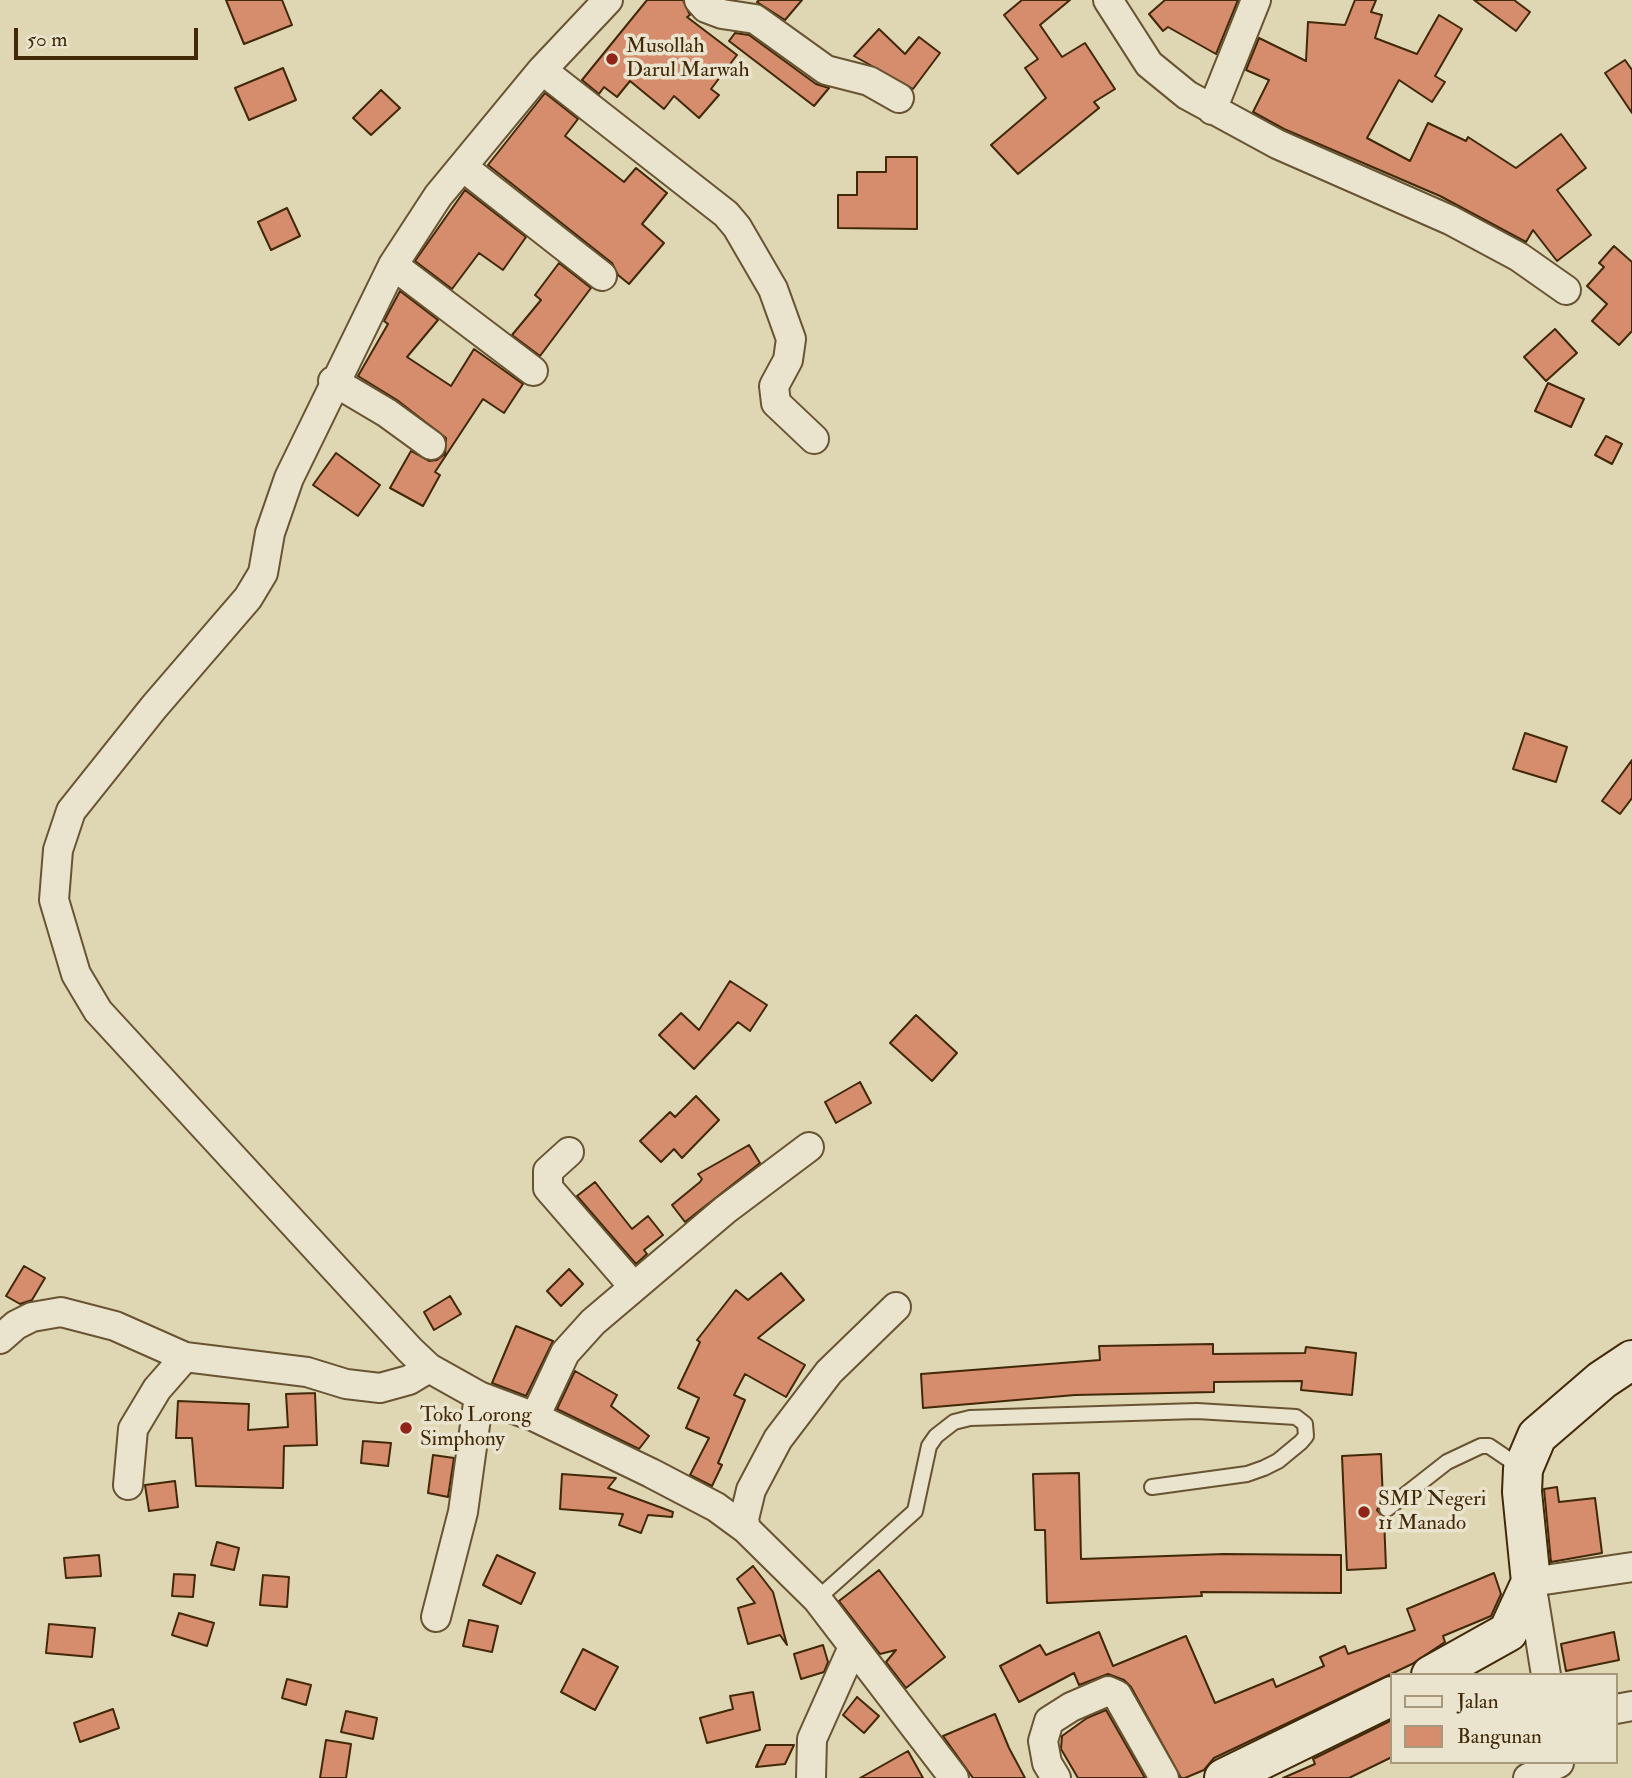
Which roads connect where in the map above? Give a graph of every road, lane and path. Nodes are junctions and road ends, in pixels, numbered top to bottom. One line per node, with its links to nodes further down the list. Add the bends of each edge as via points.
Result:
1 (608, 0): 5 (street)
2 (699, 0): 6 (street, via 722,14 755,19 826,70 869,81)
3 (1108, 0): 7 (street, via 1149,64)
4 (1256, 0): 7 (street)
5 (542, 70): 8 (street); 14 (street, via 737,227 773,289 791,339 788,360 774,386 776,402)
6 (899, 97)
7 (1212, 110): 11 (street, via 1298,154 1450,220 1519,257)
8 (463, 167): 9 (street); 10 (street)
9 (393, 265): 12 (street); 13 (street)
10 (602, 276)
11 (1566, 290)
12 (533, 371)
13 (333, 382): 15 (street); 23 (street, via 278,507 263,573 248,598 71,811 58,850 54,900 76,974 98,1011)
14 (814, 439)
15 (431, 445)
16 (809, 1147): 18 (street)
17 (569, 1152): 18 (street, via 548,1171 548,1188)
18 (634, 1287): 25 (street, via 593,1321 565,1353)
19 (896, 1307): 30 (street, via 829,1372 778,1439 751,1490)
20 (0, 1339): 21 (street, via 32,1317 61,1312 115,1326)
21 (185, 1357): 23 (street, via 307,1372 380,1388 409,1380); 27 (street, via 157,1389 133,1429)
22 (1632, 1360): 26 (street, via 1537,1436)
23 (429, 1368): 24 (street)
24 (479, 1396): 25 (street); 34 (street, via 463,1512)
25 (535, 1417): 30 (street, via 691,1493)
26 (1523, 1469): 29 (lane, via 1482,1446 1447,1462); 32 (street)
27 (128, 1485)
28 (1152, 1488): 33 (lane, via 1264,1468 1301,1442 1306,1436 1305,1424 1296,1417 1197,1411 954,1422 929,1446 915,1511)
29 (1387, 1509)
30 (746, 1528): 33 (street)
31 (1632, 1567): 32 (street)
32 (1531, 1582): 36 (street, via 1508,1632); 37 (street)
33 (817, 1599): 35 (street)
34 (436, 1617)
35 (853, 1647): 40 (street, via 812,1739); 41 (street)
36 (1436, 1673)
37 (1546, 1673)
38 (1390, 1697): 44 (street)
39 (1557, 1764): 45 (street)
40 (811, 1778)
41 (954, 1778)
42 (1056, 1778): 43 (street, via 1043,1741 1049,1721 1108,1691 1117,1695)
43 (1164, 1778)
44 (1224, 1778)
45 (1528, 1778)

